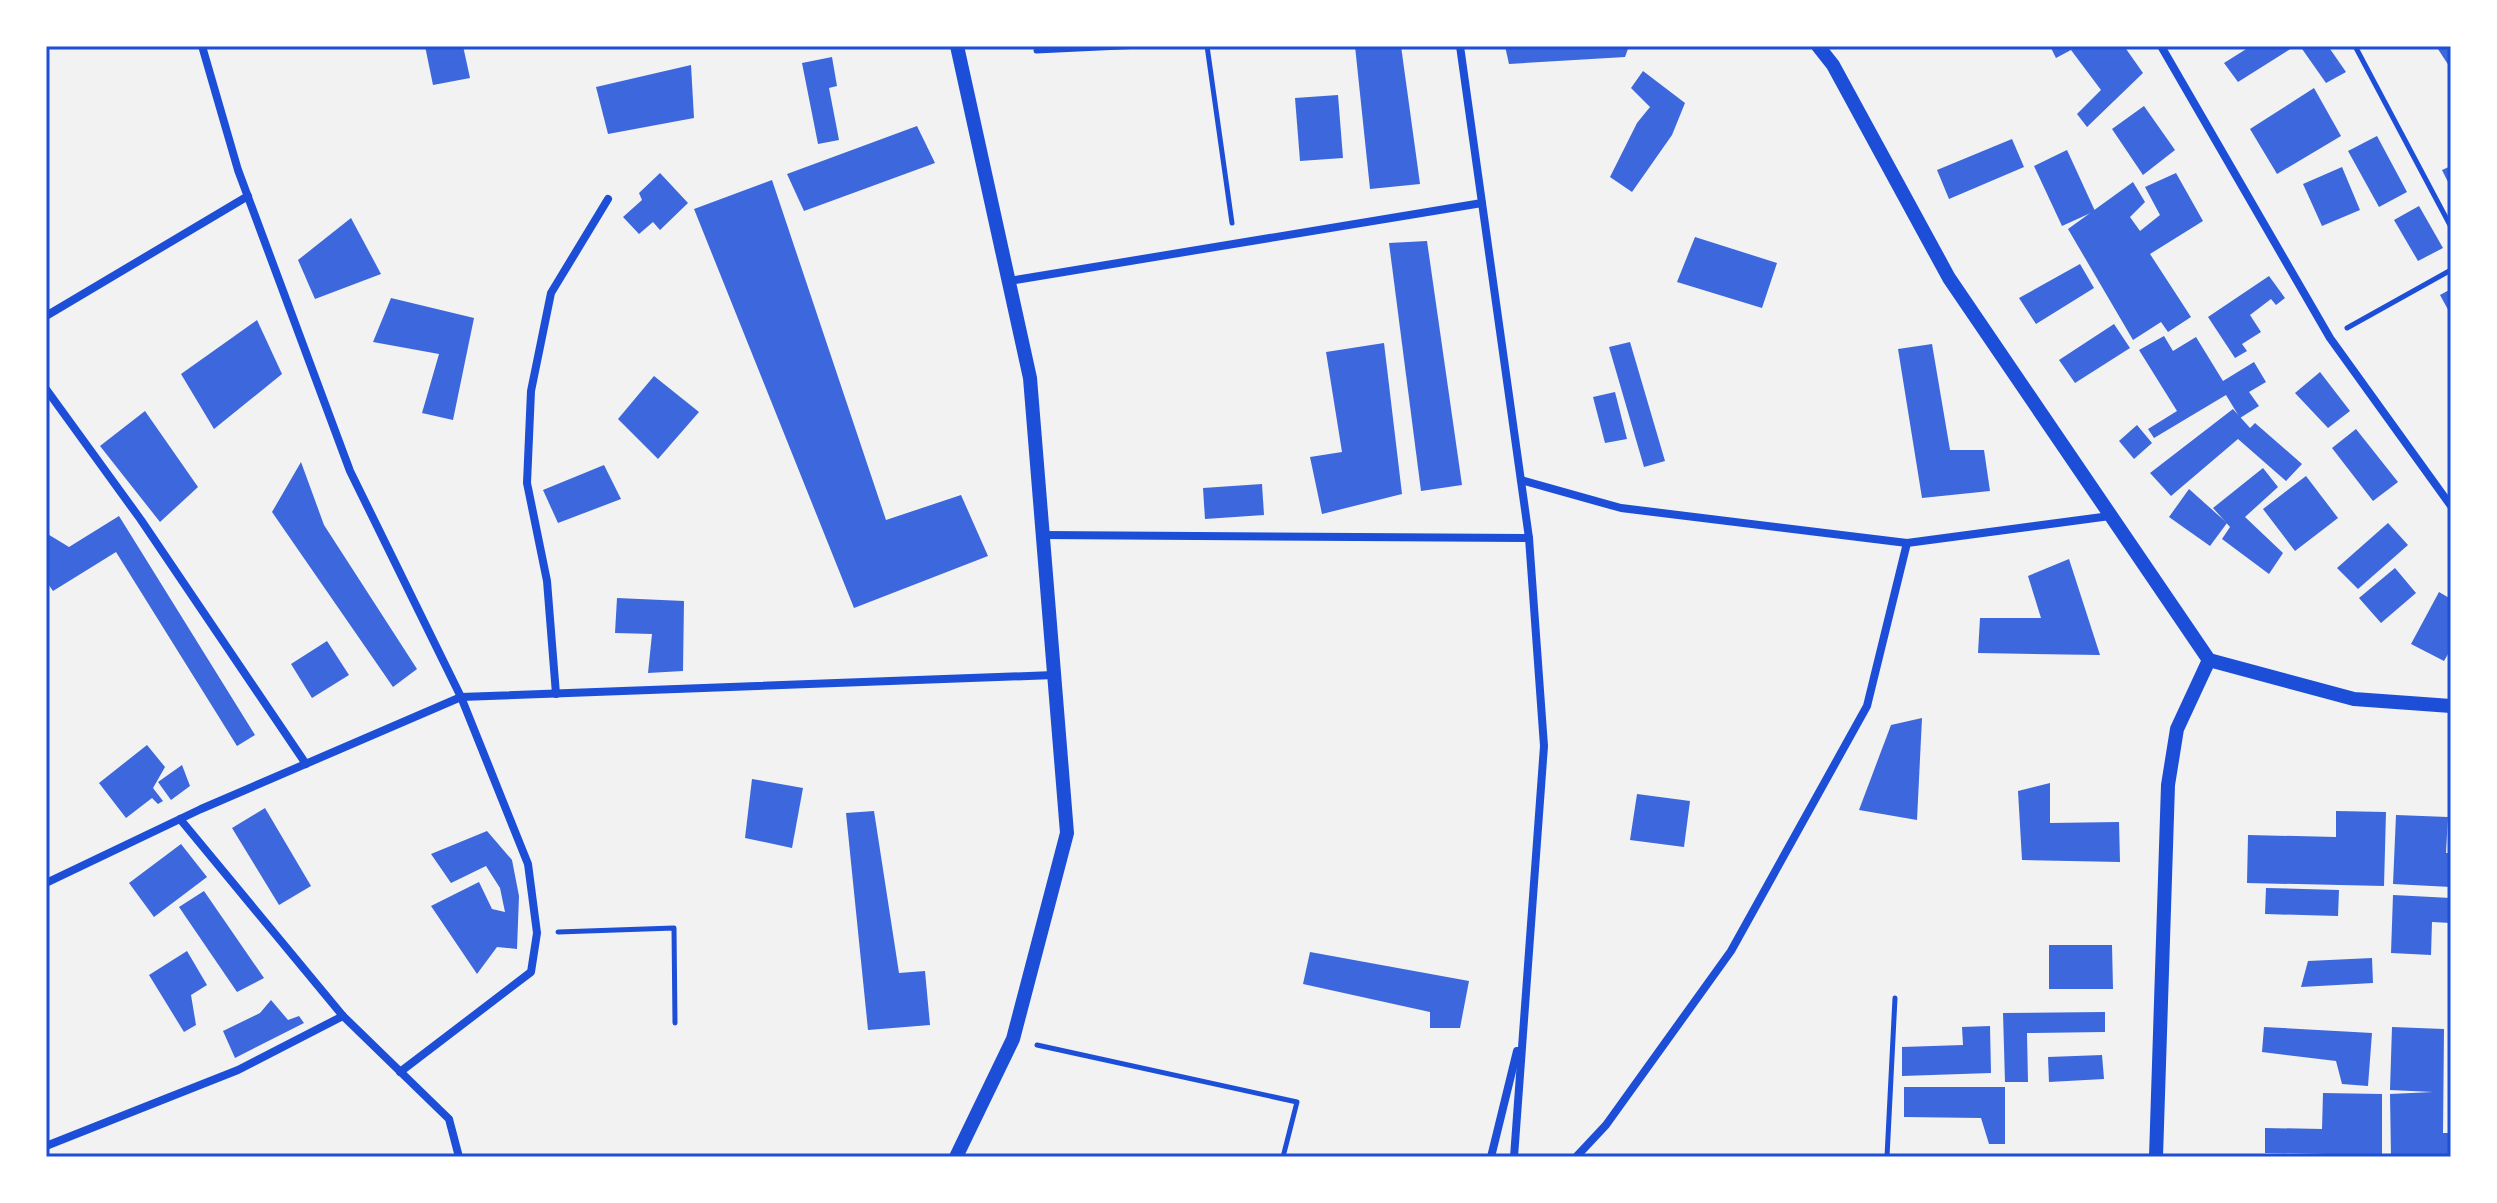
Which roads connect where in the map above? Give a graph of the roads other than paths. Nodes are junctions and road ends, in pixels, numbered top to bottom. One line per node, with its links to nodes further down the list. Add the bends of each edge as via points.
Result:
1 (202, 46): 6 (street)
2 (957, 46): 9 (street)
3 (1460, 46): 8 (street)
4 (1818, 46): 14 (street, via 1949,278)
5 (2161, 46): 13 (street, via 2330,338)
6 (248, 196): 10 (street); 21 (street, via 350,471)
7 (608, 199): 20 (street, via 551,293 531,391 527,483 547,581)
8 (1482, 203): 9 (street); 12 (street)
9 (1009, 281): 15 (street, via 1030,378)
10 (46, 316)
11 (46, 389): 23 (street)
12 (1521, 480): 16 (street); 17 (street, via 1621,508)
13 (2451, 506)
14 (2111, 516): 17 (street); 18 (street)
15 (1043, 535): 16 (street); 19 (street)
16 (1529, 538): 27 (street, via 1544,746)
17 (1907, 543): 34 (street, via 1867,706 1731,951 1606,1125)
18 (2209, 660): 22 (street, via 2354,699); 35 (street, via 2177,729 2168,785)
19 (1054, 675): 20 (street); 31 (street, via 1067,833 1013,1039)
20 (556, 694): 21 (street)
21 (461, 697): 23 (street); 28 (street, via 528,864 537,933 531,972)
22 (2451, 706)
23 (306, 764): 24 (street)
24 (180, 819): 25 (street); 26 (street)
25 (46, 883)
26 (343, 1016): 28 (street); 29 (street, via 238,1070)
27 (1523, 1027): 32 (street); 33 (street)
28 (400, 1072): 30 (street, via 449,1119)
29 (46, 1146)
30 (459, 1157)
31 (956, 1157)
32 (1491, 1157)
33 (1514, 1157)
34 (1576, 1157)
35 (2156, 1157)

